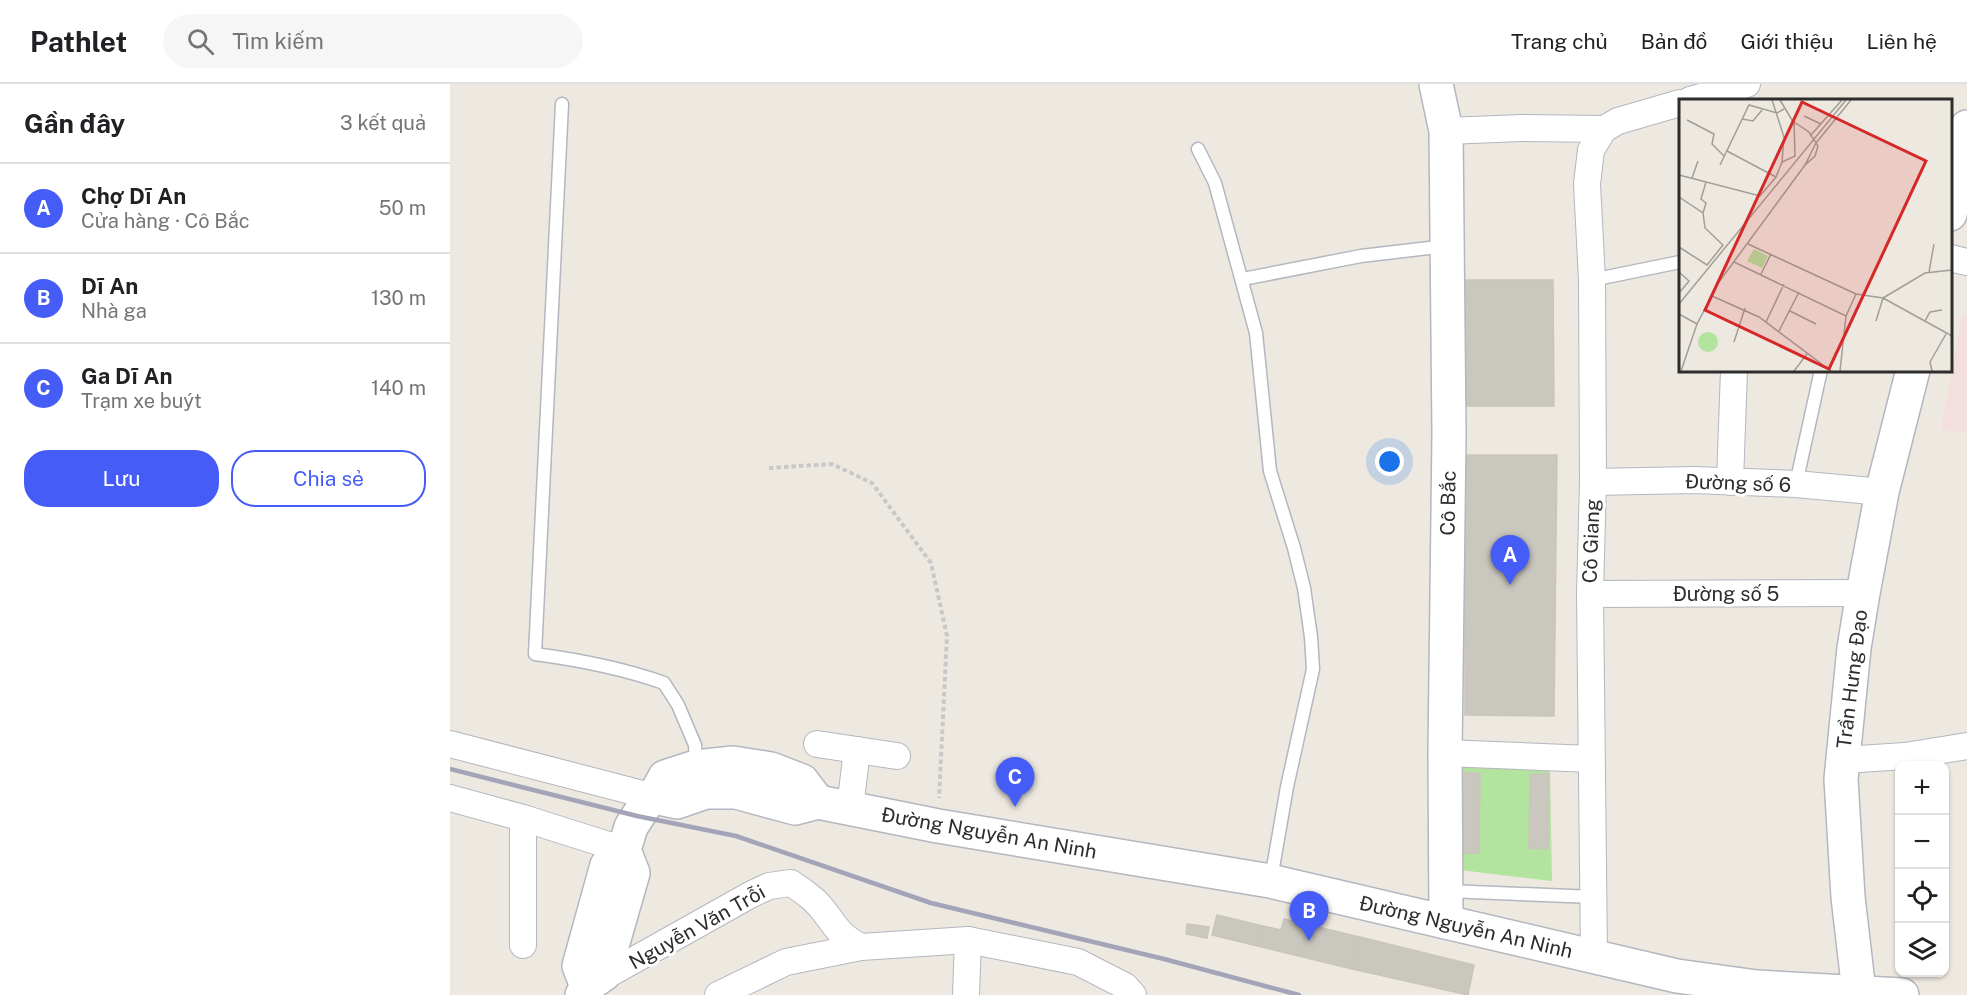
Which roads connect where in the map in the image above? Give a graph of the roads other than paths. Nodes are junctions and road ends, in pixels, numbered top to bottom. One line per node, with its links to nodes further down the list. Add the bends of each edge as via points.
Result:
1 (1436, 84): 8 (main road, Cô Bắc)
2 (1747, 84): 3 (street)
3 (1694, 99)
4 (1679, 103): 7 (street, via 1618,121)
5 (562, 104): 35 (lane, via 535,654 608,666 664,683 695,745)
6 (1967, 128): 10 (main road)
7 (1604, 129): 8 (street); 17 (street, Cô Giang, via 1591,150 1587,184)
8 (1446, 131): 12 (main road, Cô Bắc)
9 (1198, 148): 16 (lane, via 1215,183)
10 (1962, 180): 11 (main road)
11 (1952, 208)
12 (1447, 246): 16 (lane, via 1362,256); 31 (main road, Cô Bắc)
13 (1952, 258): 15 (street)
14 (1679, 262): 17 (lane)
15 (1967, 262)
16 (1243, 279): 42 (lane, via 1257,333 1270,471 1304,588 1313,669)
17 (1592, 280): 21 (street, Cô Giang)
18 (1734, 372): 22 (street)
19 (1821, 372): 23 (lane)
20 (1912, 372): 24 (main road, Trần Hưng Đạo)
21 (1593, 482): 22 (street, Đường số 6); 26 (street, Cô Giang)
22 (1730, 482): 23 (street, Đường số 6)
23 (1796, 484): 24 (street, Đường số 6)
24 (1882, 492): 25 (main road, Trần Hưng Đạo)
25 (1863, 593): 26 (street, Đường số 5); 34 (main road, Trần Hưng Đạo)
26 (1590, 594): 33 (street, Cô Giang)
27 (450, 744): 36 (street)
28 (817, 744): 30 (street)
29 (1967, 746): 34 (street)
30 (857, 750): 32 (street); 39 (street)
31 (1445, 753): 33 (street); 44 (main road, Cô Bắc)
32 (897, 756)
33 (1591, 759): 43 (street, Cô Giang)
34 (1843, 760): 50 (main road, Trần Hưng Đạo, via 1848,897)
35 (696, 767): 36 (main road, via 665,777); 38 (main road, via 733,763 771,769 801,781)
36 (654, 797): 38 (main road, Đường Nguyễn An Ninh, via 677,802 706,792 736,792 795,808); 41 (main road, via 631,827)
37 (450, 798): 40 (street)
38 (818, 802): 39 (main road, Đường Nguyễn An Ninh)
39 (850, 808): 42 (main road, Đường Nguyễn An Ninh)
40 (523, 818): 41 (street); 46 (street)
41 (624, 850): 49 (main road, via 607,865 582,955 579,966)
42 (1270, 880): 44 (main road, Đường Nguyễn An Ninh)
43 (1594, 897): 44 (lane); 48 (street, Cô Giang)
44 (1446, 907): 48 (main road, Đường Nguyễn An Ninh)
45 (968, 940): 47 (street); 52 (street); 53 (street, via 1078,962 1125,986)
46 (523, 945)
47 (861, 947): 49 (street, Nguyễn Văn Trỗi, via 848,940 816,901 791,883 769,886 705,918); 51 (street, via 786,962)
48 (1594, 957): 50 (main road, Đường Nguyễn An Ninh, via 1717,982)
49 (585, 991)
50 (1859, 992): 54 (main road, Đường Nguyễn An Ninh)
51 (718, 995)
52 (966, 995)
53 (1133, 995)
54 (1902, 995)

